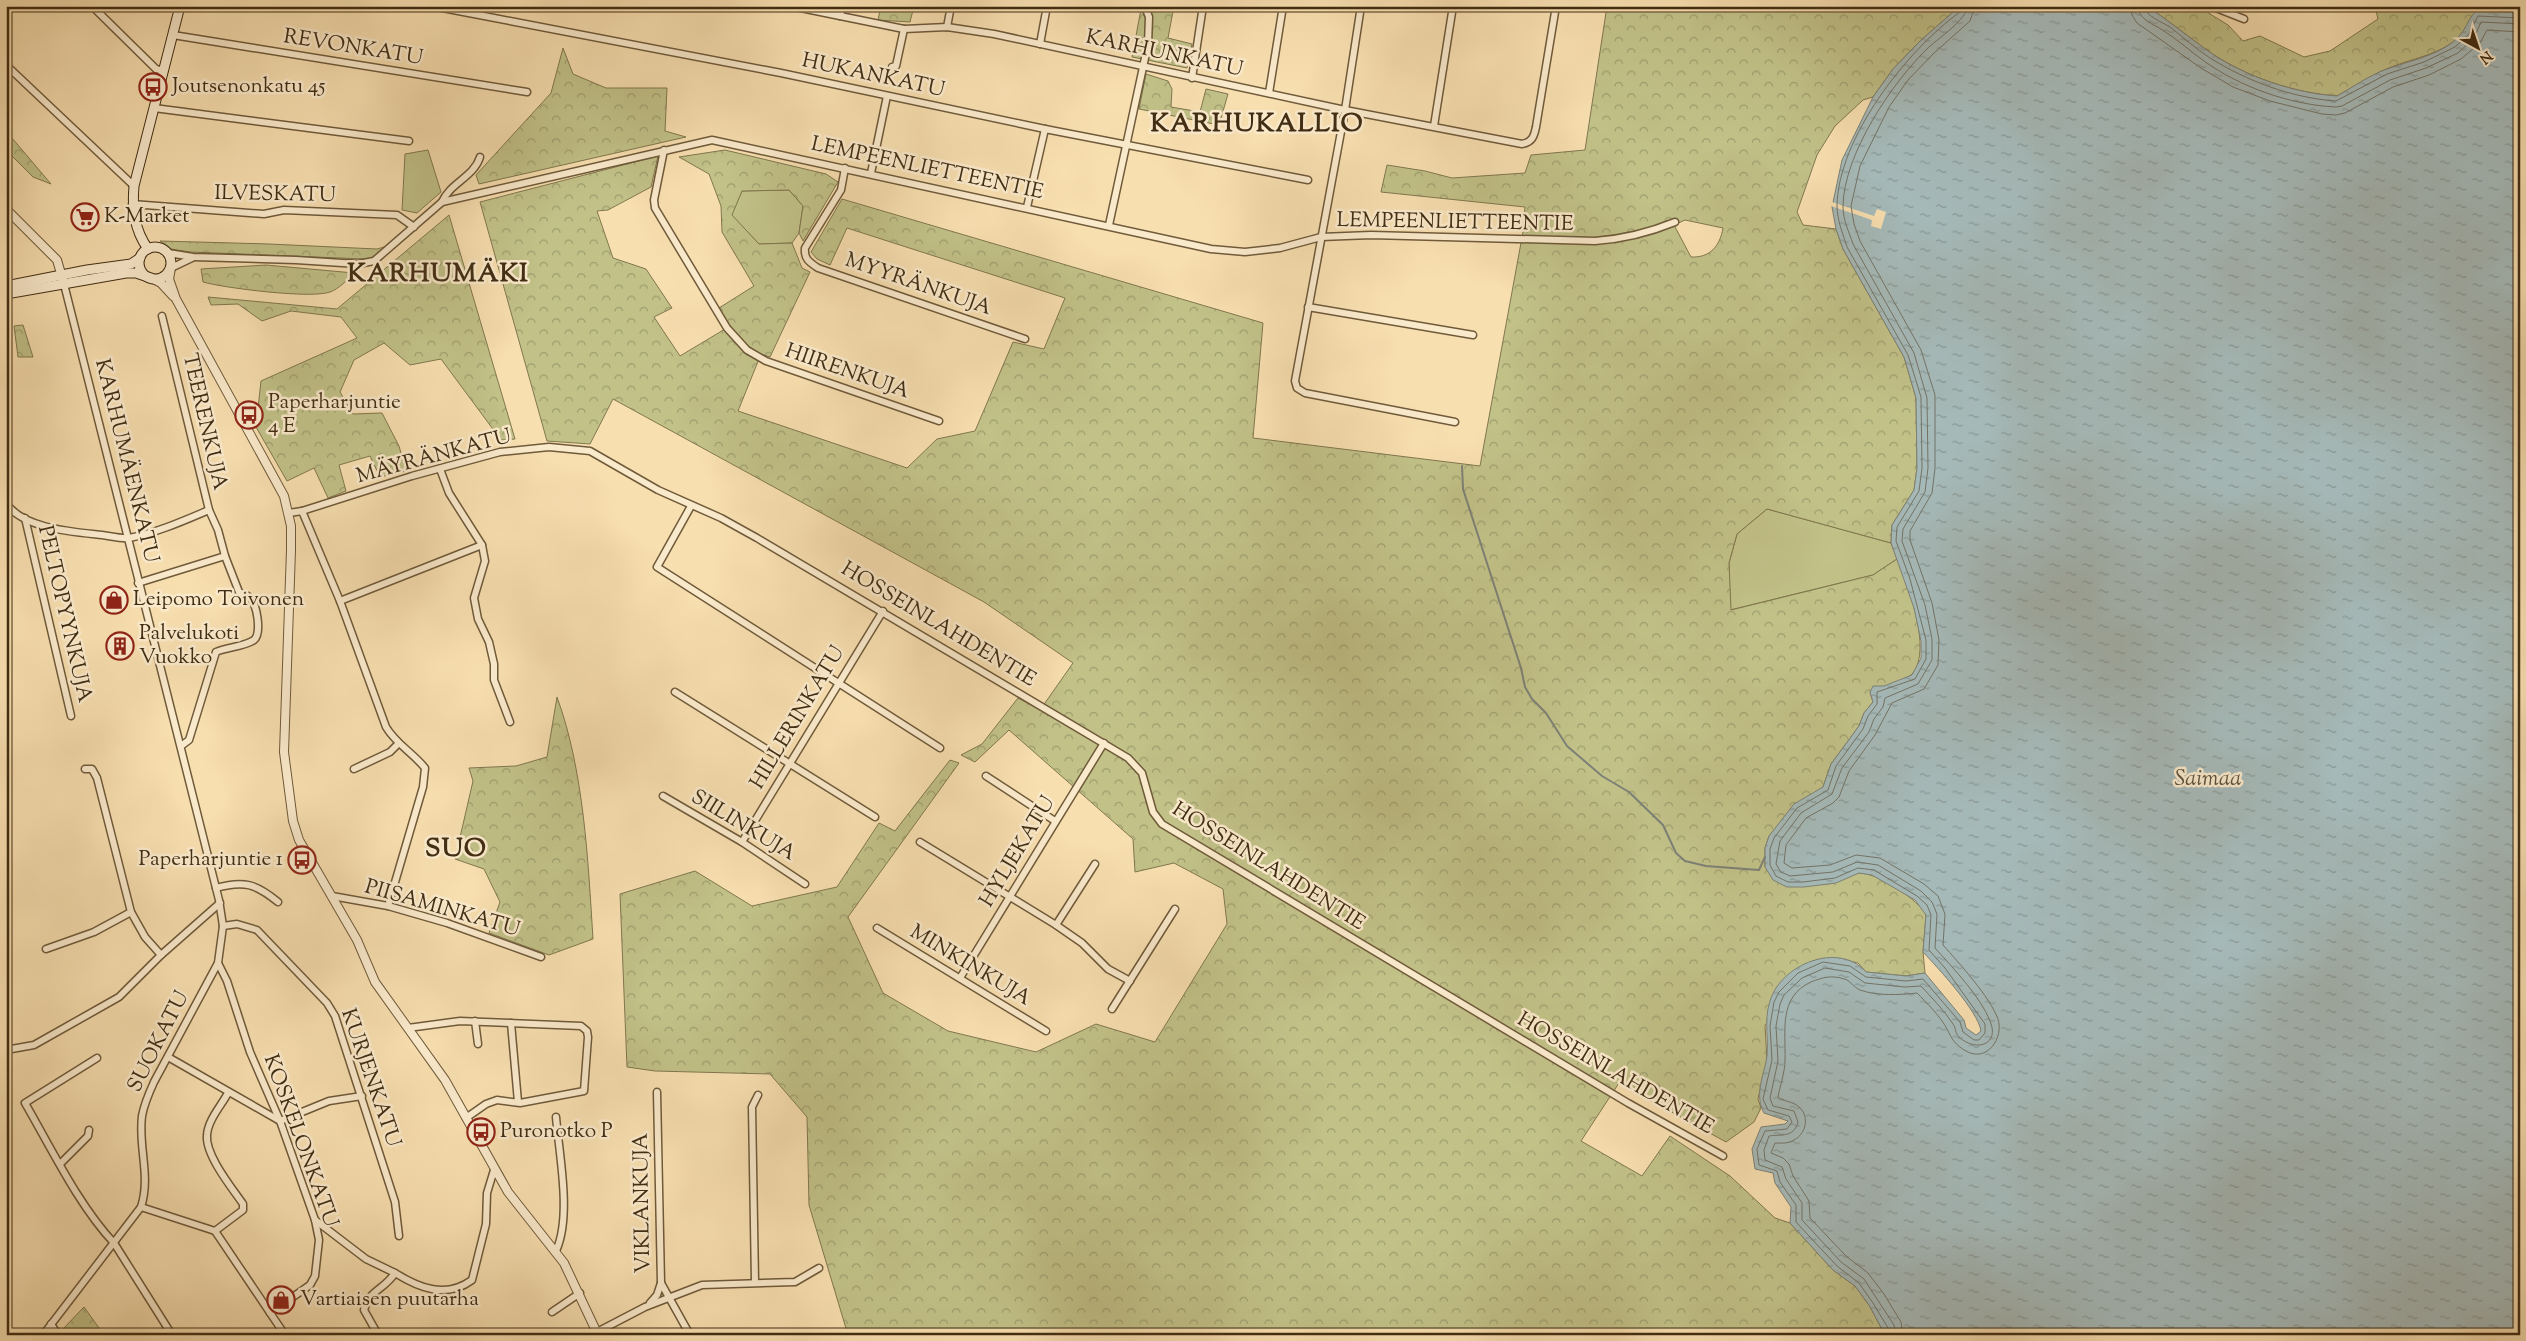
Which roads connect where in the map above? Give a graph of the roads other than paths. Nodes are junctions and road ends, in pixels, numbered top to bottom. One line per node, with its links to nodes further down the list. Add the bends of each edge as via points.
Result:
1 (92, 6): 24 (street, via 156,69)
2 (180, 6): 19 (main road)
3 (432, 6): 28 (street, HUKANKATU)
4 (791, 6): 15 (street, KARHUNKATU)
5 (842, 6): 15 (street)
6 (951, 6): 17 (street)
7 (1047, 6): 20 (street)
8 (1203, 6): 25 (street)
9 (1283, 6): 27 (street)
10 (1361, 6): 30 (street)
11 (1454, 6): 31 (street)
12 (1556, 6): 31 (street, KARHUNKATU, via 1534,138 1529,142 1512,143)
13 (2211, 6): 16 (street)
14 (1146, 7): 23 (street, via 1149,30)
15 (840, 16): 18 (street, KARHUNKATU)
16 (2244, 18)
17 (947, 27): 18 (street, KARHUNKATU); 20 (street, KARHUNKATU)
18 (904, 29): 22 (street, via 896,66)
19 (173, 35): 24 (main road); 26 (street, REVONKATU)
20 (1040, 44): 23 (street, KARHUNKATU)
21 (6, 64): 40 (street)
22 (892, 67)
23 (1142, 67): 25 (street, KARHUNKATU); 34 (street)
24 (164, 71): 29 (main road)
25 (1192, 78): 27 (street, KARHUNKATU)
26 (527, 92)
27 (1269, 94): 30 (street, KARHUNKATU)
28 (887, 96): 32 (street, HUKANKATU); 38 (street)
29 (154, 108): 33 (street); 40 (main road)
30 (1345, 110): 31 (street, KARHUNKATU); 48 (street)
31 (1434, 126)
32 (1045, 129): 34 (street, HUKANKATU); 43 (street)
33 (409, 140)
34 (1125, 144): 39 (street, HUKANKATU); 46 (street)
35 (664, 150): 37 (street, LEMPEENLIETTEENTIE, via 712,140); 41 (street, LEMPEENLIETTEENTIE); 63 (street, HIIRENKUJA, via 655,208 727,328 747,350 766,361)
36 (480, 157): 41 (street, via 472,172 451,188)
37 (846, 168): 38 (street, LEMPEENLIETTEENTIE); 62 (street, MYYRÄNKUJA, via 840,190 805,248 804,256 818,268)
38 (871, 173): 43 (street, LEMPEENLIETTEENTIE)
39 (1308, 180)
40 (134, 186): 42 (main road)
41 (442, 202): 47 (street, LEMPEENLIETTEENTIE)
42 (132, 204): 47 (street, ILVESKATU, via 264,214 284,210 397,215); 49 (main road, via 136,227)
43 (1027, 207): 46 (street, LEMPEENLIETTEENTIE)
44 (6, 210): 55 (street, KARHUMÄENKATU, via 57,260)
45 (1675, 222): 48 (street, LEMPEENLIETTEENTIE, via 1643,235 1595,241 1371,235)
46 (1109, 225): 48 (street, LEMPEENLIETTEENTIE, via 1211,249 1245,252 1280,248)
47 (414, 227): 51 (street, LEMPEENLIETTEENTIE, via 374,261 358,264)
48 (1321, 237): 59 (street)
49 (148, 249): 50 (main road, via 158,247); 52 (main road)
50 (168, 253): 51 (street, LEMPEENLIETTEENTIE); 53 (main road)
51 (193, 257): 53 (street, LEMPEENLIETTEENTIE)
52 (140, 258): 54 (main road, via 140,268); 55 (main road, via 131,264)
53 (171, 268): 54 (main road, via 162,277); 58 (street, via 170,279)
54 (151, 278): 55 (main road, via 131,273); 58 (street, via 161,283)
55 (63, 280): 56 (main road); 57 (main road); 73 (street, KARHUMÄENKATU)
56 (6, 286)
57 (6, 294)
58 (176, 299): 71 (street, via 279,487)
59 (1308, 308): 61 (street); 64 (street, via 1295,381 1297,388 1305,393)
60 (162, 316): 69 (street, TEERENKUJA)
61 (1473, 335)
62 (1025, 339)
63 (939, 421)
64 (1456, 422)
65 (590, 451): 66 (street, MÄYRÄNKATU, via 549,448 500,452); 68 (street, HOSSEINLAHDENTIE)
66 (440, 469): 70 (street, MÄYRÄNKATU); 74 (street, via 449,493)
67 (8, 506): 72 (street)
68 (691, 506): 78 (street, HOSSEINLAHDENTIE, via 742,530); 79 (street, via 657,567)
69 (209, 510): 73 (street, TEERENKUJA); 75 (street)
70 (302, 511): 71 (street, MÄYRÄNKATU); 77 (street)
71 (289, 513): 99 (street, via 291,550 284,752 288,789 299,840)
72 (25, 518): 73 (street, via 51,528); 81 (street, PELTOPYYNKUJA)
73 (127, 538): 76 (street, KARHUMÄENKATU)
74 (482, 545): 77 (street); 82 (street, via 485,561 474,598 492,657 494,680)
75 (225, 556): 76 (street); 85 (street, via 239,592 252,601 260,628 258,637 252,642 216,652 189,740)
76 (138, 583): 85 (street, KARHUMÄENKATU)
77 (340, 601): 84 (street, via 386,727)
78 (883, 610): 79 (street, HILLERINKATU); 83 (street, HOSSEINLAHDENTIE)
79 (839, 683): 86 (street); 87 (street, HILLERINKATU)
80 (676, 692): 87 (street)
81 (71, 716)
82 (510, 722)
83 (1104, 743): 93 (street, HYLJEKATU); 134 (street, HOSSEINLAHDENTIE, via 1128,758 1142,773 1153,812 1162,824 1628,1103)
84 (398, 744): 89 (street, via 390,752); 103 (street, via 425,768 424,787)
85 (181, 746): 98 (street, KARHUMÄENKATU)
86 (940, 748)
87 (790, 763): 92 (street); 94 (street, HILLERINKATU)
88 (85, 769): 105 (street, via 92,770 97,778)
89 (354, 770)
90 (986, 776): 93 (street)
91 (662, 796): 94 (street, SIILINKUJA)
92 (875, 817)
93 (1056, 821): 100 (street, HYLJEKATU)
94 (742, 842): 97 (street, SIILINKUJA)
95 (920, 842): 100 (street)
96 (1095, 864): 107 (street)
97 (805, 884)
98 (216, 888): 101 (street, via 237,883 253,886); 102 (street, KARHUMÄENKATU)
99 (332, 896): 103 (street, PIISAMINKATU); 119 (street, via 357,940 374,982)
100 (1009, 898): 107 (street); 114 (street, HYLJEKATU)
101 (278, 902)
102 (220, 903): 106 (street, KARHUMÄENKATU); 111 (street)
103 (388, 906): 112 (street, PIISAMINKATU)
104 (1175, 909): 115 (street)
105 (131, 912): 110 (street, via 94,932); 111 (street)
106 (222, 914): 108 (street, SUOKATU)
107 (1056, 925): 115 (street, via 1082,943 1108,969)
108 (223, 926): 113 (street, SUOKATU); 128 (street, KURJENKATU, via 237,924 257,930 327,1003 335,1016)
109 (877, 928): 114 (street, MINKINKUJA)
110 (46, 950)
111 (161, 955): 122 (street, via 125,992 103,1007 34,1045)
112 (541, 957)
113 (218, 963): 123 (street, SUOKATU); 132 (street, KOSKELONKATU, via 250,1052)
114 (960, 978): 120 (street, MINKINKUJA)
115 (1130, 981): 116 (street)
116 (1112, 1009)
117 (475, 1021): 118 (street); 119 (street, via 431,1023); 121 (street)
118 (510, 1023): 129 (street); 129 (street, via 581,1026 587,1031 585,1088 580,1092)
119 (408, 1028): 131 (street, via 445,1080)
120 (1046, 1031)
121 (478, 1044)
122 (6, 1050)
123 (168, 1057): 126 (street); 137 (street, SUOKATU, via 154,1082 142,1117 146,1179)
124 (97, 1058): 135 (street, via 25,1103)
125 (657, 1092): 146 (street, VIKLANKUJA)
126 (228, 1093): 132 (street); 139 (street, via 210,1124 208,1145 244,1210)
127 (758, 1095): 145 (street, via 752,1107)
128 (362, 1096): 132 (street, via 329,1101); 140 (street, KURJENKATU, via 395,1202)
129 (518, 1102): 131 (street, via 497,1100)
130 (556, 1117): 142 (street, via 563,1207)
131 (466, 1118): 136 (street)
132 (280, 1121): 138 (street, KOSKELONKATU)
133 (89, 1130): 135 (street, via 88,1136)
134 (1723, 1156)
135 (60, 1164): 141 (street, via 104,1233)
136 (494, 1170): 142 (street); 144 (street, via 486,1193 486,1224 472,1280 451,1291 433,1290 415,1286)
137 (141, 1207): 139 (street); 141 (street, SUOKATU)
138 (315, 1220): 144 (street, via 366,1259); 151 (street, KOSKELONKATU, via 319,1240 315,1276 302,1292)
139 (215, 1231): 151 (street)
140 (399, 1236)
141 (114, 1243): 152 (street, SUOKATU); 156 (street)
142 (556, 1250): 147 (street)
143 (819, 1268): 145 (street, via 795,1282)
144 (395, 1273): 158 (street, via 388,1284 367,1300 364,1310 378,1333)
145 (755, 1282): 148 (street, via 702,1285)
146 (661, 1283): 148 (street, VIKLANKUJA); 149 (street, via 653,1300)
147 (580, 1293): 150 (street); 153 (street)
148 (670, 1298): 149 (street); 159 (street, VIKLANKUJA)
149 (645, 1307): 153 (street)
150 (552, 1312)
151 (270, 1313): 157 (street)
152 (51, 1324): 154 (street, SUOKATU); 155 (street)
153 (597, 1333)
154 (43, 1335)
155 (58, 1335)
156 (172, 1335)
157 (285, 1335)
158 (375, 1335)
159 (690, 1335)

